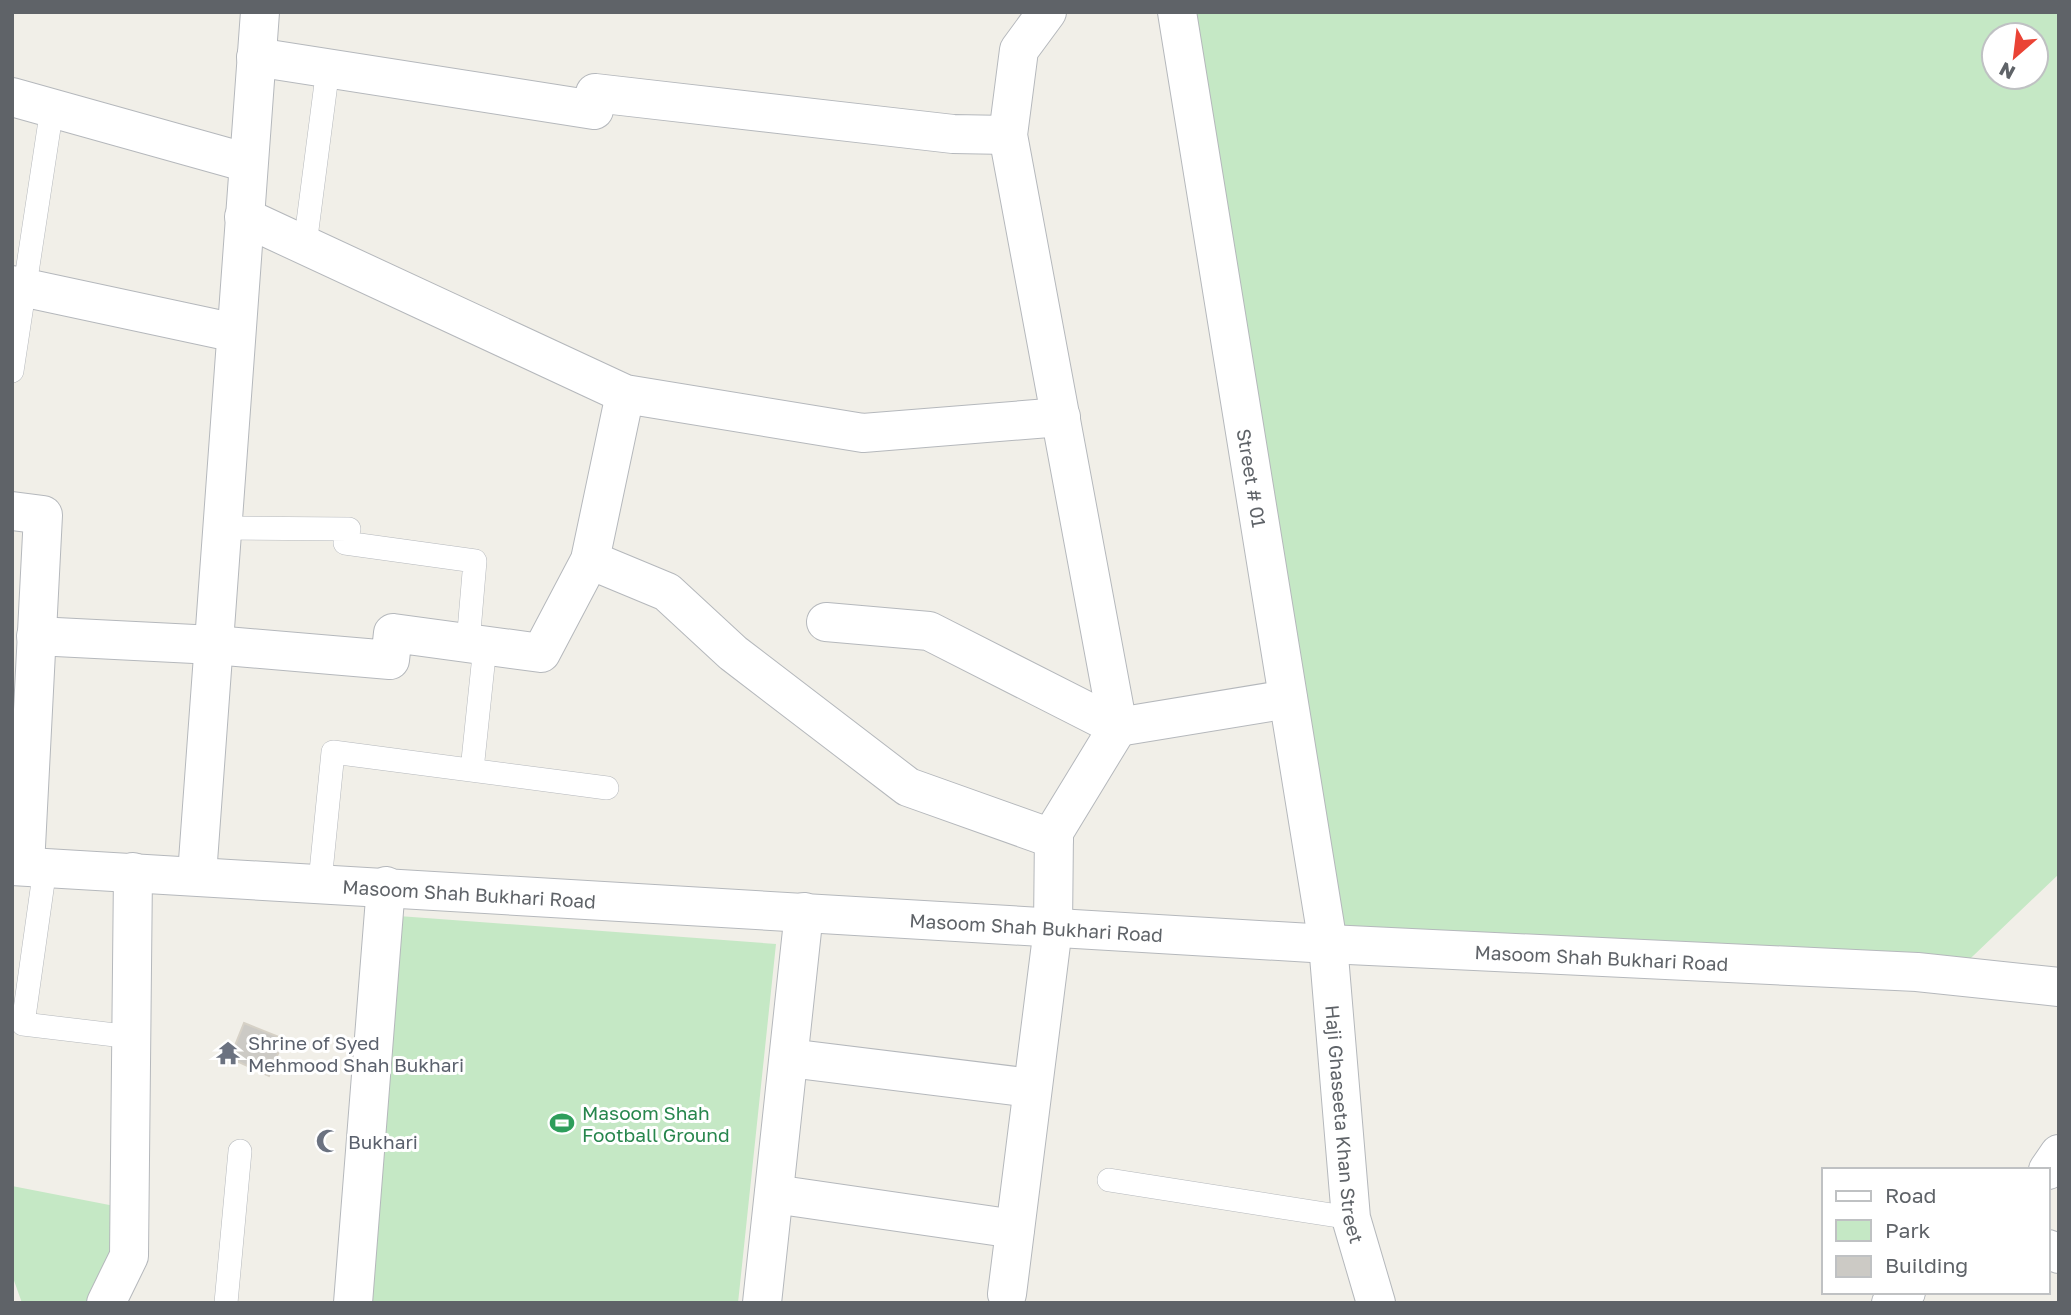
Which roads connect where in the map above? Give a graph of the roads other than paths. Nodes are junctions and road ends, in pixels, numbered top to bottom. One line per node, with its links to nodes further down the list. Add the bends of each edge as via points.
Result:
1 (260, 12): 4 (street)
2 (1047, 12): 8 (street, via 1019,50)
3 (1177, 12): 24 (street, Street # 01)
4 (256, 57): 5 (street); 9 (street)
5 (328, 68): 8 (street, via 594,110 594,93 953,134); 11 (lane)
6 (12, 97): 7 (street)
7 (52, 108): 9 (street); 12 (lane)
8 (1008, 135): 16 (street)
9 (248, 163): 10 (street)
10 (244, 217): 11 (street); 13 (street)
11 (305, 245): 15 (street)
12 (20, 286): 13 (street); 14 (lane)
13 (236, 333): 18 (street)
14 (12, 370)
15 (625, 394): 16 (street, via 863,433); 19 (street)
16 (1061, 417): 26 (street)
17 (12, 510): 21 (street, via 43,516)
18 (221, 528): 22 (lane, via 349,529 345,543 475,561); 23 (street)
19 (590, 560): 22 (street, via 541,653); 29 (street, via 667,592 733,653 908,787)
20 (826, 622): 26 (street, via 929,631)
21 (24, 634): 23 (street); 25 (street)
22 (476, 644): 23 (street, via 393,633 390,660); 27 (lane)
23 (214, 645): 32 (street)
24 (1288, 699): 26 (street); 37 (street, Street # 01)
25 (23, 710): 30 (street)
26 (1118, 727): 29 (street)
27 (472, 770): 28 (lane); 33 (lane, via 333,751)
28 (607, 788)
29 (1054, 839): 36 (street)
30 (27, 866): 31 (street, Masoom Shah Bukhari Road); 39 (lane, via 23,1024)
31 (134, 872): 32 (street, Masoom Shah Bukhari Road); 39 (street)
32 (197, 875): 33 (street, Masoom Shah Bukhari Road)
33 (320, 882): 34 (street, Masoom Shah Bukhari Road)
34 (386, 886): 35 (street, Masoom Shah Bukhari Road); 51 (street)
35 (804, 912): 36 (street, Masoom Shah Bukhari Road); 40 (street)
36 (1053, 928): 37 (street, Masoom Shah Bukhari Road); 41 (street)
37 (1328, 944): 38 (street, Masoom Shah Bukhari Road, via 1917,972); 45 (street, Haji Ghaseeta Khan Street)
38 (2059, 988)
39 (132, 1037): 49 (street, via 130,1256)
40 (789, 1058): 41 (street); 44 (street)
41 (1032, 1088): 46 (street)
42 (240, 1151): 50 (lane)
43 (1109, 1180): 45 (lane)
44 (774, 1194): 46 (street); 48 (street)
45 (1351, 1217): 52 (street, Haji Ghaseeta Khan Street)
46 (1015, 1229): 47 (street)
47 (1007, 1294)
48 (764, 1302)
49 (106, 1303)
50 (226, 1303)
51 (353, 1303)
52 (1376, 1303)

